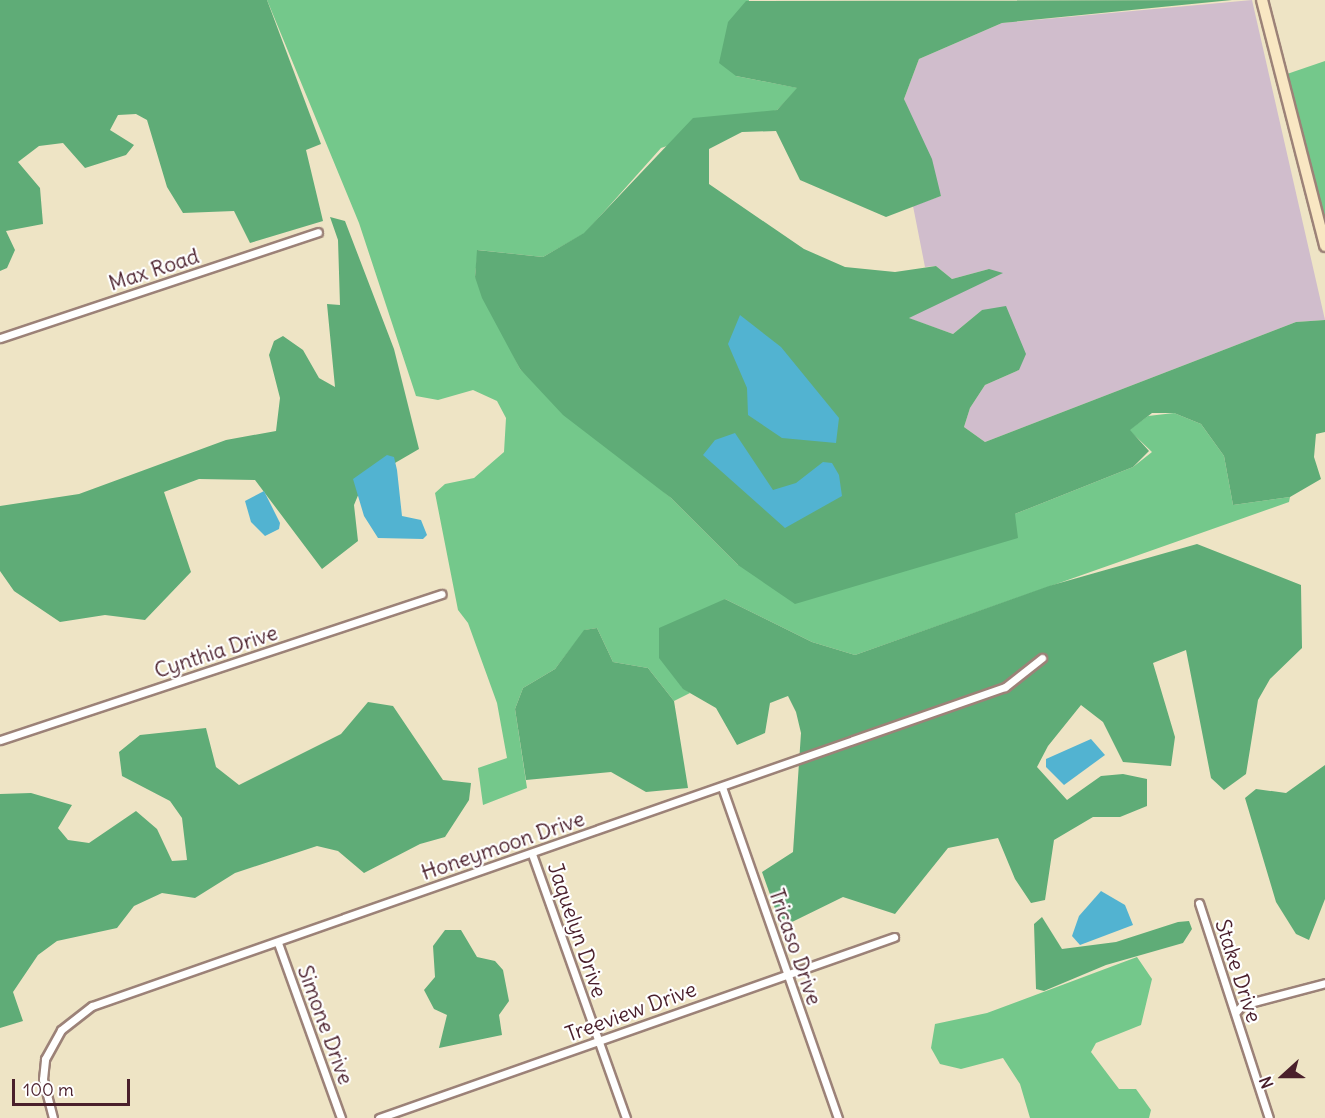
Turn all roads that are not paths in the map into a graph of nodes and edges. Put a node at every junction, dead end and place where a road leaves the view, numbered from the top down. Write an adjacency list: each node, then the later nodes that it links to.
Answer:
1 (1262, 0): 3 (main road)
2 (318, 232): 4 (street, Max Road)
3 (1325, 246)
4 (0, 338)
5 (442, 594): 7 (street, Cynthia Drive)
6 (1042, 658): 8 (street, Honeymoon Drive)
7 (0, 740)
8 (722, 787): 9 (street, Honeymoon Drive); 13 (street, Tricaso Drive)
9 (532, 854): 12 (street, Honeymoon Drive); 16 (street, Jaquelyn Drive)
10 (1199, 903): 15 (street, Stake Drive)
11 (894, 937): 13 (street, Treeview Drive)
12 (278, 943): 17 (street, Honeymoon Drive); 18 (street, Simone Drive)
13 (787, 975): 16 (street, Treeview Drive); 21 (street, Tricaso Drive)
14 (1325, 983): 15 (street)
15 (1236, 1012): 22 (street, Stake Drive)
16 (598, 1040): 19 (street, Treeview Drive); 20 (street, Jaquelyn Drive)
17 (53, 1118)
18 (341, 1118)
19 (379, 1118)
20 (626, 1118)
21 (838, 1118)
22 (1269, 1118)

